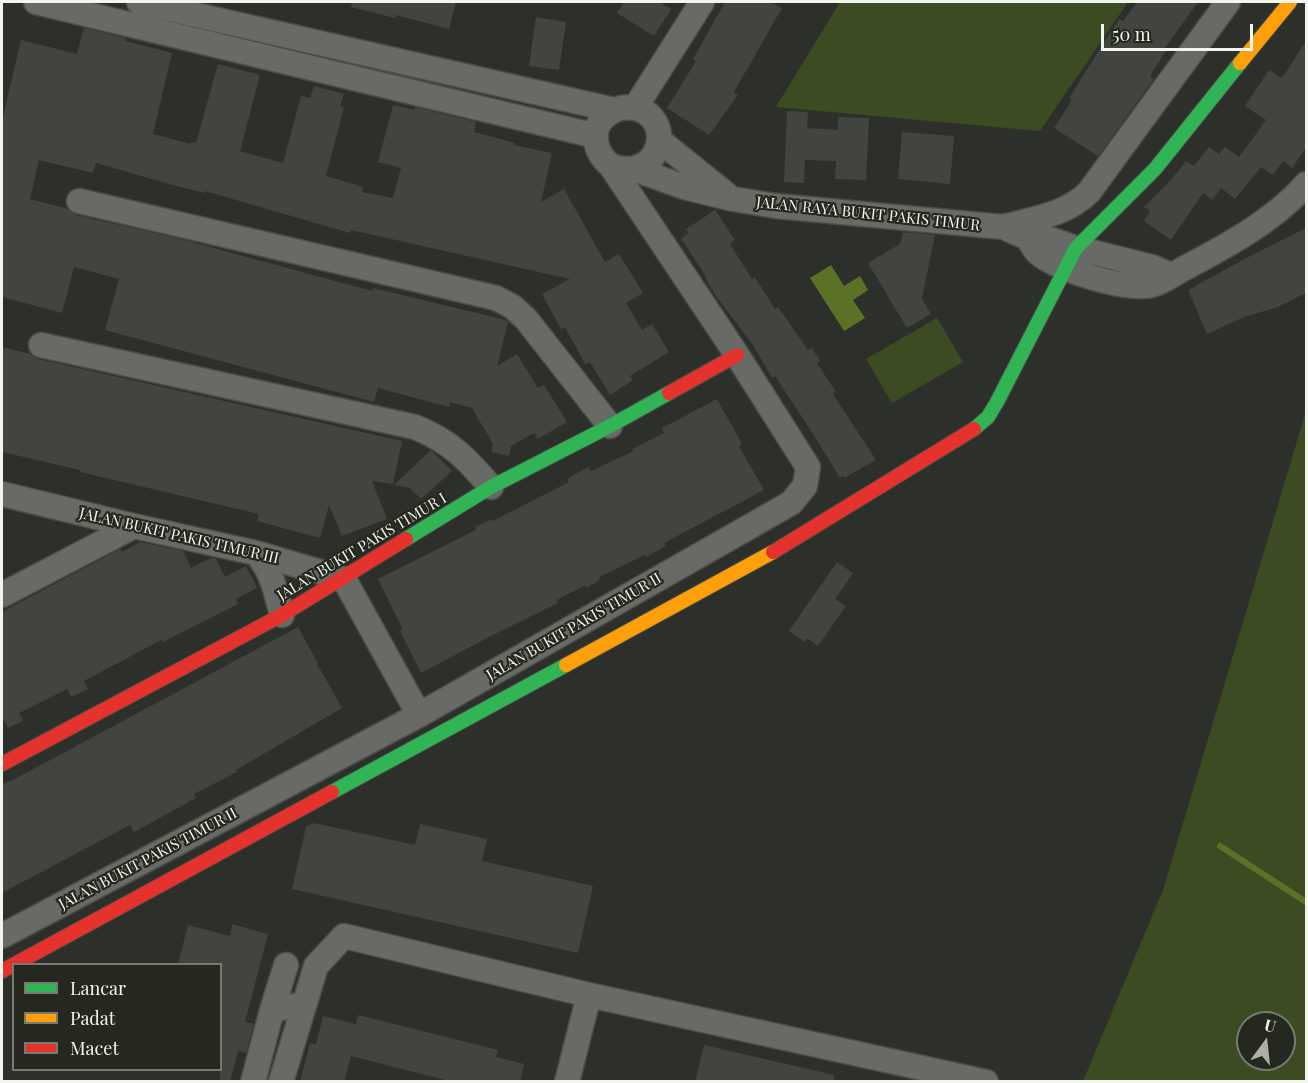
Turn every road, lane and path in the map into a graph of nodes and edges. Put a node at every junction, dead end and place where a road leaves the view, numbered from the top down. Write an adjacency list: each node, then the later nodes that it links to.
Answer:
1 (36, 2): 6 (street)
2 (139, 2): 7 (street)
3 (702, 2): 9 (street)
4 (1228, 2): 16 (street, JALAN RAYA BUKIT PAKIS TIMUR)
5 (1290, 2): 17 (street)
6 (107, 10): 8 (street)
7 (182, 12): 8 (street); 9 (street)
8 (177, 35): 10 (street)
9 (625, 109): 10 (street); 11 (street)
10 (596, 136): 12 (street)
11 (659, 140): 12 (street); 14 (street, JALAN RAYA BUKIT PAKIS TIMUR)
12 (622, 168): 14 (street, JALAN RAYA BUKIT PAKIS TIMUR); 19 (street, JALAN BUKIT PAKIS TIMUR II)
13 (1306, 186): 17 (street, JALAN RAYA BUKIT PAKIS TIMUR)
14 (733, 199): 16 (street, JALAN RAYA BUKIT PAKIS TIMUR)
15 (79, 201): 20 (street)
16 (1003, 227): 17 (street, JALAN RAYA BUKIT PAKIS TIMUR)
17 (1071, 258): 31 (street)
18 (41, 345): 21 (street)
19 (737, 355): 20 (street, JALAN BUKIT PAKIS TIMUR I); 28 (street, JALAN BUKIT PAKIS TIMUR II)
20 (610, 426): 21 (street, JALAN BUKIT PAKIS TIMUR I)
21 (491, 487): 25 (street, JALAN BUKIT PAKIS TIMUR I)
22 (2, 494): 23 (street, JALAN BUKIT PAKIS TIMUR III)
23 (134, 526): 24 (street, JALAN BUKIT PAKIS TIMUR III); 26 (street)
24 (256, 553): 25 (street, JALAN BUKIT PAKIS TIMUR III); 27 (street)
25 (344, 579): 27 (street, JALAN BUKIT PAKIS TIMUR I); 28 (street)
26 (2, 595)
27 (282, 615): 29 (street, JALAN BUKIT PAKIS TIMUR I)
28 (419, 715): 30 (street, JALAN BUKIT PAKIS TIMUR II)
29 (2, 764)
30 (2, 936)
31 (17, 963)
32 (286, 965): 35 (street)
33 (590, 995): 34 (street); 38 (street); 39 (street)
34 (304, 1004): 35 (street); 37 (street)
35 (272, 1010): 36 (street)
36 (253, 1082)
37 (281, 1082)
38 (567, 1082)
39 (986, 1082)

